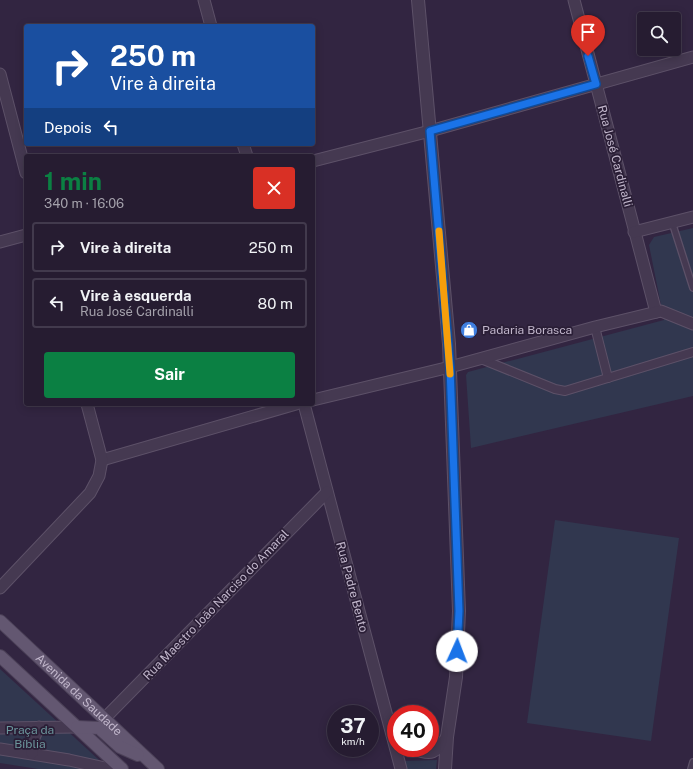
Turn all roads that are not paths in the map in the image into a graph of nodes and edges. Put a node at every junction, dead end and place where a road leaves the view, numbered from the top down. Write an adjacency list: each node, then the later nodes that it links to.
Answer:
1 (204, 0): 4 (street)
2 (418, 0): 8 (street)
3 (574, 0): 7 (street, Rua José Cardinalli)
4 (210, 24)
5 (693, 57): 7 (street)
6 (0, 74): 10 (street)
7 (596, 84): 8 (street); 13 (street, Rua José Cardinalli)
8 (430, 131): 9 (street); 22 (street)
9 (315, 160)
10 (24, 165)
11 (693, 217): 12 (street)
12 (672, 222): 13 (street); 16 (lane)
13 (634, 232): 17 (street, Rua José Cardinalli)
14 (24, 236): 15 (street)
15 (0, 242)
16 (693, 288)
17 (656, 312): 18 (street); 19 (street)
18 (693, 324)
19 (595, 327): 21 (street); 23 (street)
20 (693, 352): 23 (street)
21 (481, 359): 22 (street); 23 (street)
22 (450, 367): 24 (street); 38 (street)
23 (608, 378)
24 (315, 400)
25 (88, 406): 28 (street)
26 (289, 406): 28 (street)
27 (305, 406): 29 (street, Rua Padre Bento)
28 (102, 460): 30 (street)
29 (327, 492): 33 (street, Rua Padre Bento); 34 (street, Rua Maestro João Narciso do Amaral)
30 (0, 588)
31 (0, 621): 34 (main road, Avenida da Saudade)
32 (0, 656): 35 (main road, Avenida da Saudade)
33 (387, 710)
34 (104, 719): 43 (main road, Avenida da Saudade)
35 (77, 727): 37 (street); 43 (main road); 46 (main road, Avenida da Saudade)
36 (0, 728): 37 (street)
37 (39, 728): 41 (street)
38 (447, 737): 39 (street); 49 (street)
39 (439, 746)
40 (0, 749): 41 (street)
41 (32, 753): 45 (street)
42 (399, 757): 48 (street, Rua Padre Bento)
43 (148, 760): 47 (main road, Avenida da Saudade)
44 (693, 762): 50 (lane)
45 (110, 769)
46 (122, 769)
47 (158, 769)
48 (401, 769)
49 (445, 769)
50 (692, 769)

